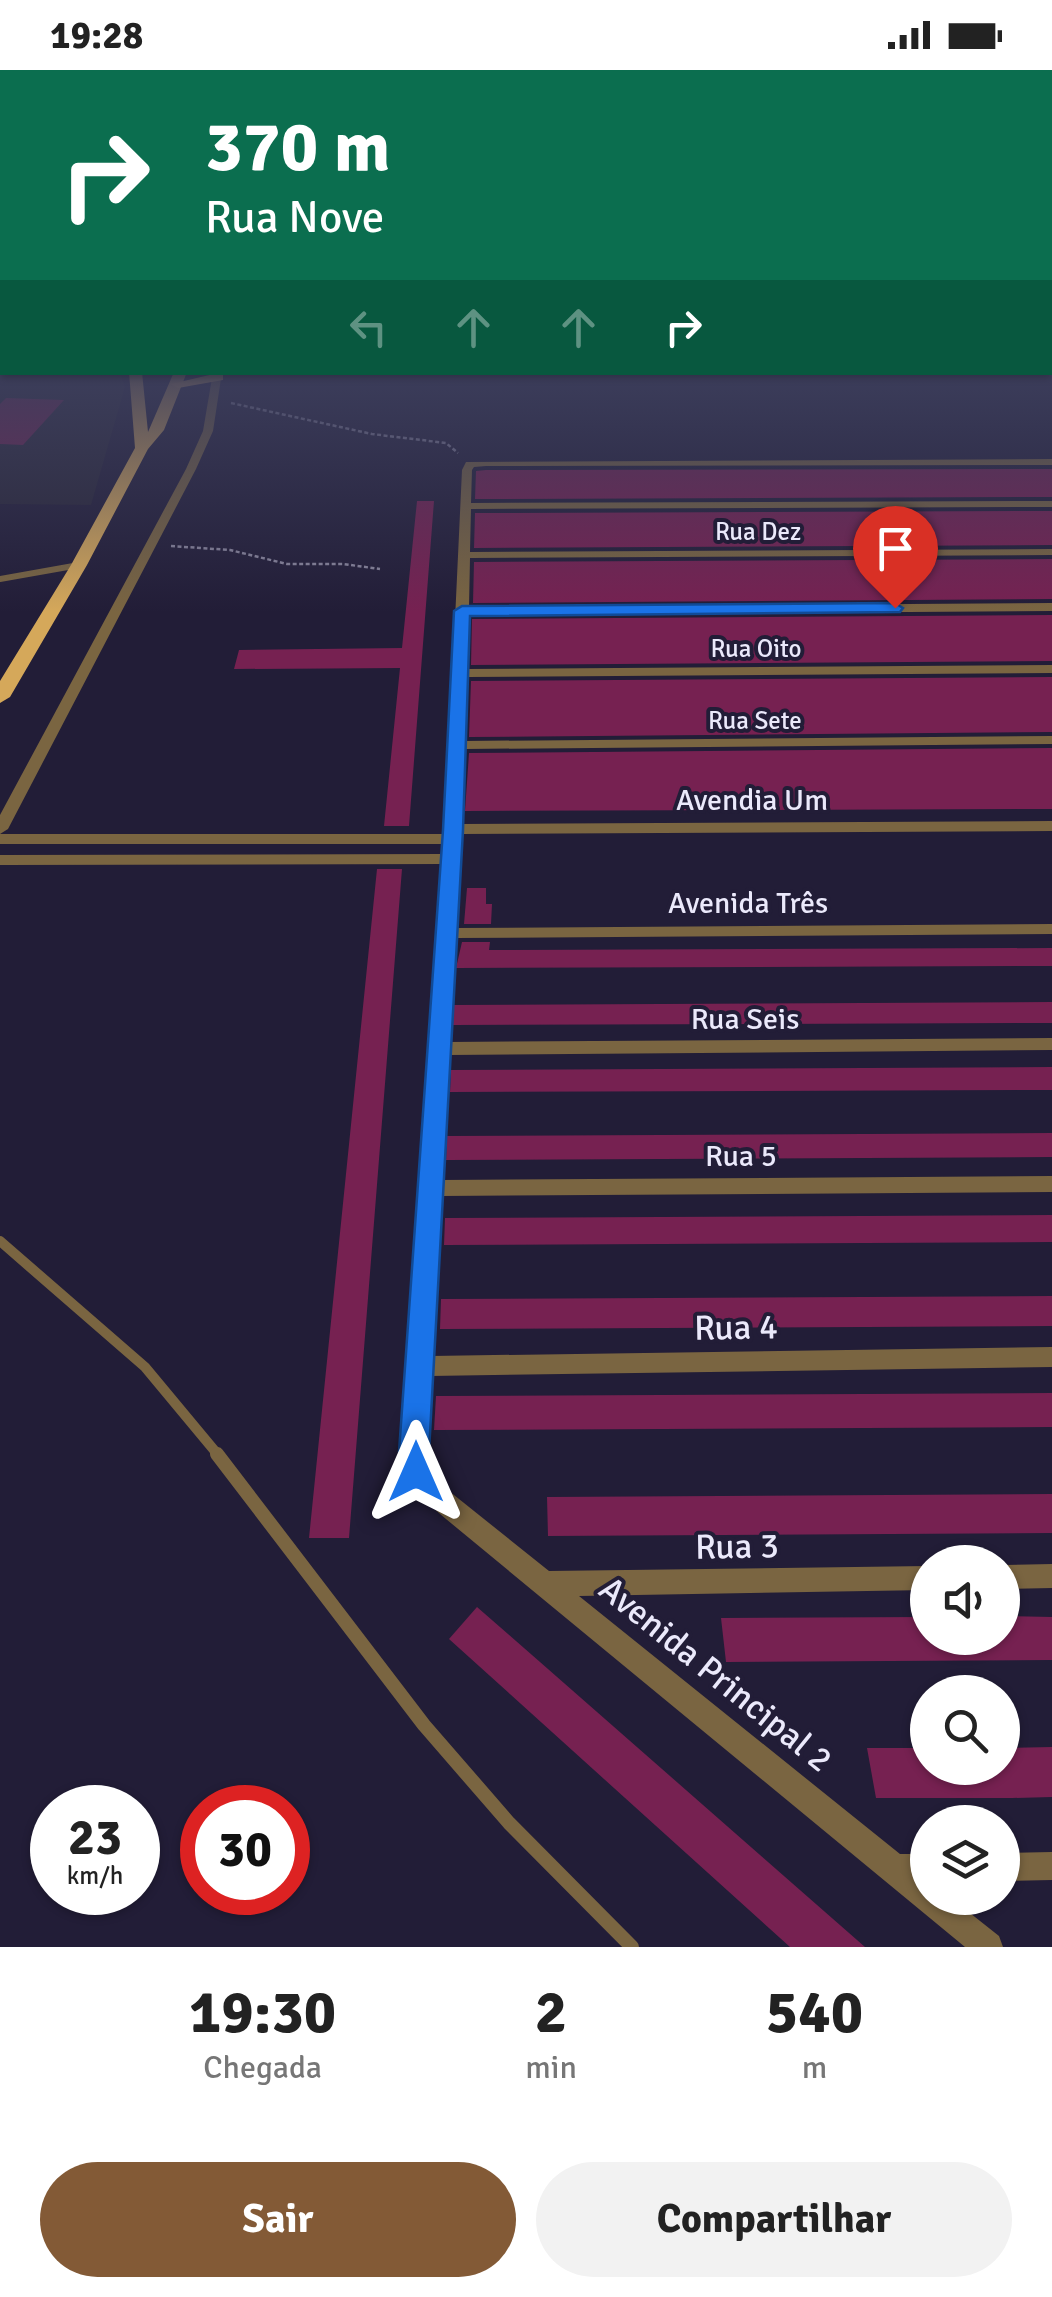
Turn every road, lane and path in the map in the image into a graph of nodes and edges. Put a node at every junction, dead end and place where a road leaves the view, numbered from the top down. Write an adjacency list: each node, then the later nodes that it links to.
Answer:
1 (141, 438): 5 (main road)
2 (151, 438): 5 (main road)
3 (203, 438): 10 (street)
4 (405, 438): 7 (path)
5 (142, 448): 13 (main road)
6 (1052, 462): 7 (street)
7 (468, 467): 9 (street, Avenida Principal 2)
8 (1052, 504): 9 (street)
9 (466, 506): 12 (street, Avenida Principal 2)
10 (151, 544): 14 (path); 24 (street)
11 (1052, 552): 12 (street, Rua Dez)
12 (464, 555): 17 (street, Avenida Principal 2)
13 (79, 565): 15 (lane); 20 (main road)
14 (380, 569)
15 (0, 579)
16 (1052, 607): 17 (street)
17 (462, 611): 19 (street, Avenida Principal 2)
18 (1052, 669): 19 (street, Rua Oito)
19 (460, 673): 22 (street, Avenida Principal 2)
20 (0, 697)
21 (1052, 740): 22 (street, Rua Sete)
22 (458, 745): 25 (street, Avenida Principal 2)
23 (1052, 826): 25 (street, Avendia Um)
24 (0, 830)
25 (453, 834): 26 (street, Avendia Um); 27 (street, Avenida Principal 2)
26 (0, 839)
27 (451, 859): 28 (street); 30 (street, Avenida Principal 2)
28 (0, 860)
29 (1052, 928): 30 (street, Avenida Três)
30 (445, 933): 32 (street, Avenida Principal 2)
31 (1052, 1044): 32 (street, Rua Seis)
32 (438, 1049): 34 (street, Avenida Principal 2)
33 (1052, 1184): 34 (street, Rua 5)
34 (431, 1188): 37 (street, Avenida Principal 2)
35 (0, 1242): 48 (lane)
36 (1052, 1358): 37 (street, Rua 4)
37 (420, 1366): 41 (street, Avenida Principal 2)
38 (1052, 1576): 39 (street)
39 (1020, 1577)
40 (910, 1578): 41 (street, Rua 3)
41 (546, 1584): 44 (street, Avenida Principal 2)
42 (1052, 1866): 43 (street)
43 (1020, 1867)
44 (895, 1869): 45 (street); 46 (street, Avenida Principal 2)
45 (910, 1869)
46 (910, 1882)
47 (950, 1915): 49 (street, Avenida Principal 2)
48 (632, 1947)
49 (988, 1947)

